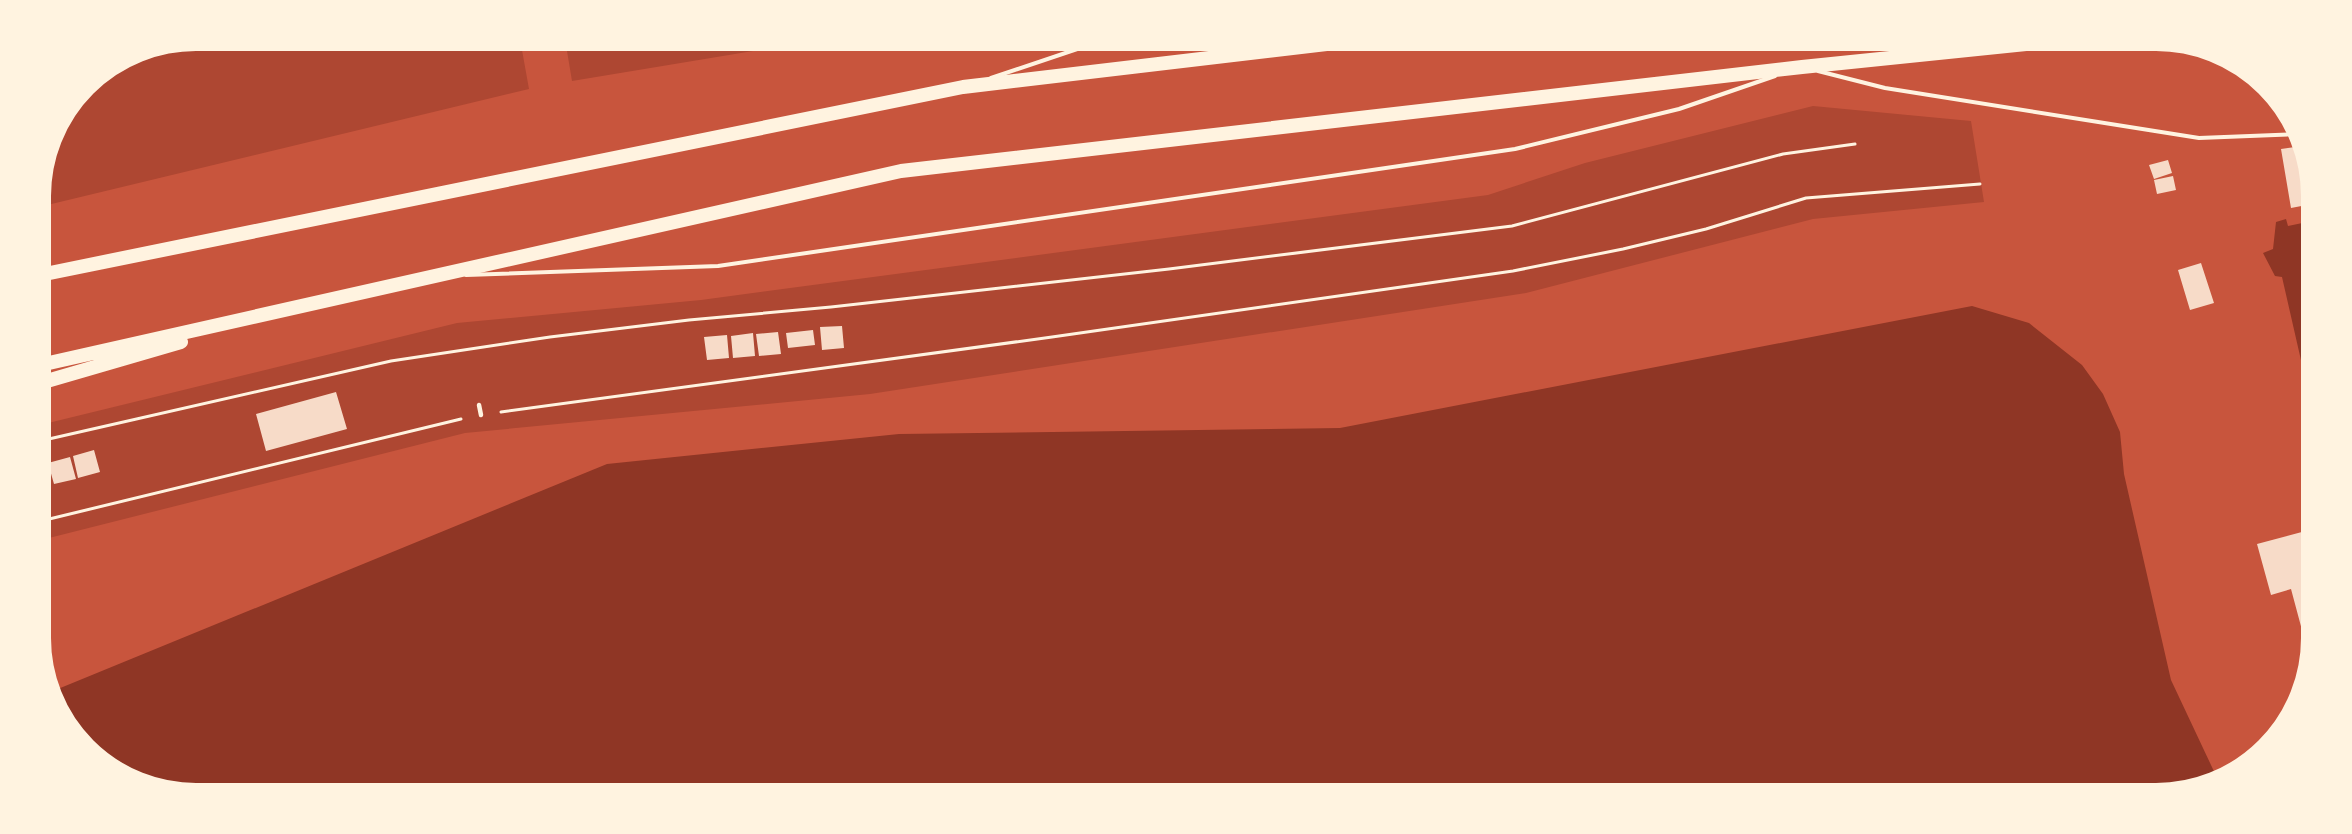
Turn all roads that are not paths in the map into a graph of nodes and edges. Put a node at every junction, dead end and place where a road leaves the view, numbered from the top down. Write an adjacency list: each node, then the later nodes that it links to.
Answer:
1 (1080, 48): 5 (lane)
2 (1293, 48): 5 (highway)
3 (1987, 48): 4 (highway)
4 (1802, 67): 6 (lane); 8 (highway); 8 (lane)
5 (963, 87): 7 (highway)
6 (2291, 134)
7 (48, 273)
8 (434, 276): 9 (highway)
9 (323, 301): 10 (highway); 11 (highway)
10 (48, 363)
11 (48, 380)
12 (479, 405): 13 (street)
13 (482, 415)

